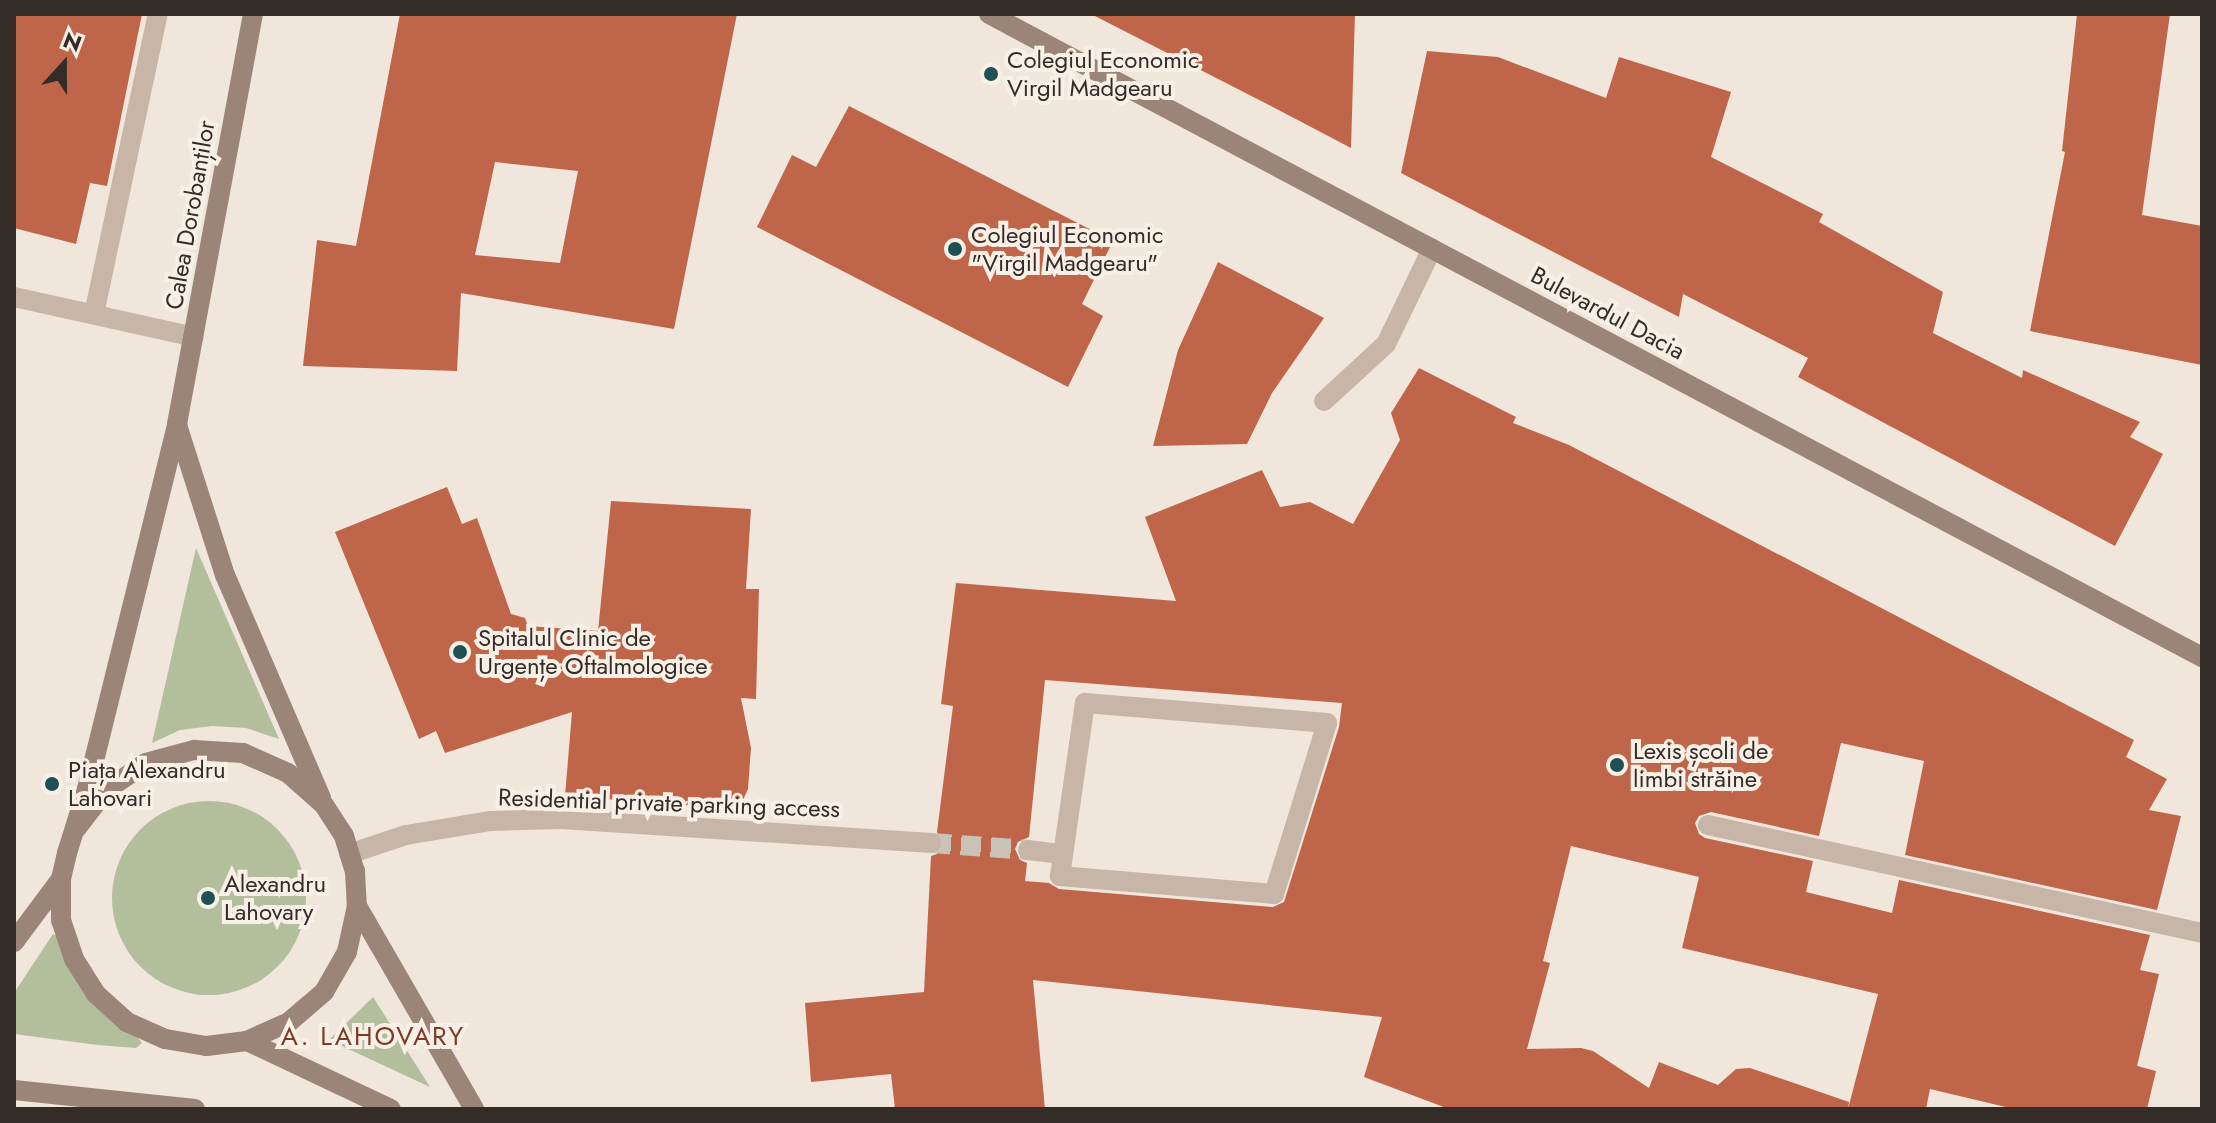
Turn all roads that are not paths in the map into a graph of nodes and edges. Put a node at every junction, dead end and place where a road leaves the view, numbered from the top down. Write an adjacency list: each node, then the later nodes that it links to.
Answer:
1 (158, 14): 6 (street)
2 (253, 14): 7 (street, Calea Dorobanților)
3 (989, 14): 4 (street, Bulevardul Dacia)
4 (1432, 249): 8 (street); 10 (street, Bulevardul Dacia)
5 (14, 297): 6 (street)
6 (94, 314): 7 (street)
7 (194, 337): 9 (street, Calea Dorobanților)
8 (1324, 401)
9 (177, 424): 11 (street); 13 (street)
10 (2202, 657)
11 (324, 805): 13 (street); 16 (street)
12 (1708, 825): 20 (street)
13 (76, 829): 18 (street)
14 (931, 843): 16 (street, Residential private parking access)
15 (1028, 850): 17 (street)
16 (349, 854): 19 (street)
17 (1062, 854): 17 (street)
18 (61, 879): 21 (street); 22 (street)
19 (357, 906): 22 (street); 26 (street)
20 (2202, 933)
21 (14, 942)
22 (247, 1041): 25 (street)
23 (14, 1090): 24 (street)
24 (195, 1109)
25 (391, 1109)
26 (474, 1109)

